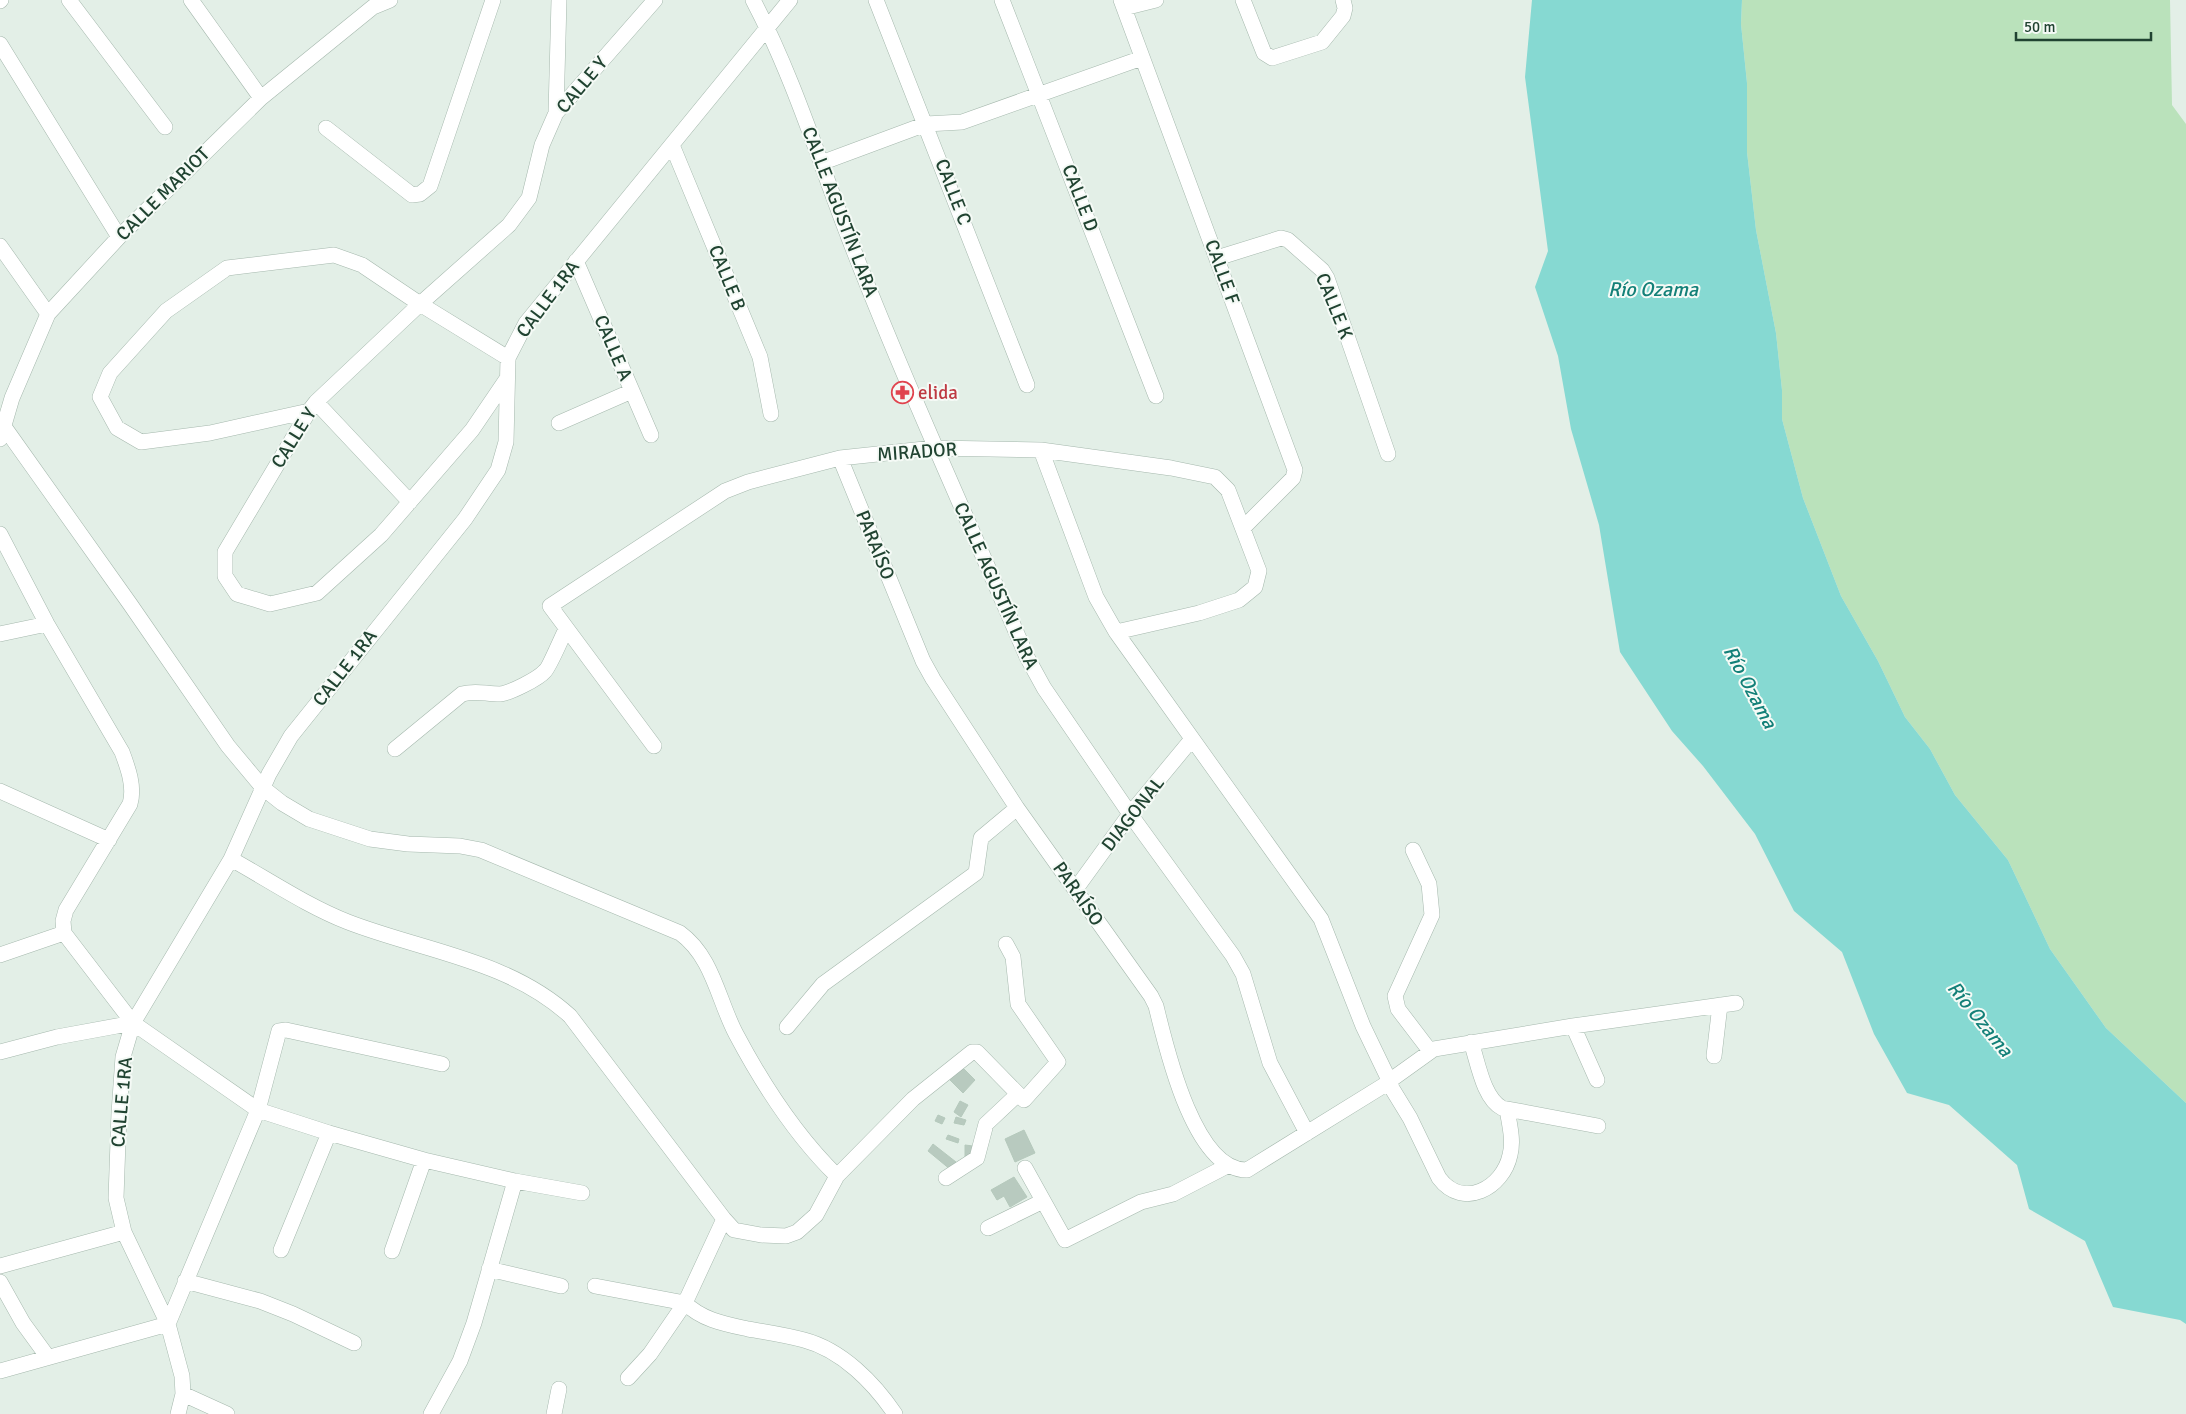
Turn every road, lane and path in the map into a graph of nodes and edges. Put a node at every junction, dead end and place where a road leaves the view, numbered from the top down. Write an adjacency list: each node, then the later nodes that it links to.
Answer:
1 (69, 0): 22 (street)
2 (191, 0): 19 (street)
3 (390, 0): 19 (street, CALLE MARIOT)
4 (493, 0): 23 (street)
5 (560, 0): 20 (street)
6 (655, 0): 20 (street, CALLE Y)
7 (754, 0): 15 (street, CALLE AGUSTÍN LARA)
8 (790, 0): 15 (street, CALLE 1RA)
9 (876, 0): 21 (street, CALLE C)
10 (1002, 0): 18 (street, CALLE D)
11 (1156, 0): 14 (street)
12 (1243, 0): 13 (street)
13 (1342, 0)
14 (1122, 4): 17 (street, CALLE F)
15 (767, 30): 24 (street, CALLE 1RA); 25 (street, CALLE AGUSTÍN LARA)
16 (0, 44): 26 (street)
17 (1142, 58): 18 (street); 28 (street, CALLE F)
18 (1040, 93): 21 (street); 36 (street, CALLE D)
19 (261, 98): 26 (street, CALLE MARIOT)
20 (556, 113): 30 (street, CALLE Y)
21 (926, 124): 25 (street); 34 (street, CALLE C)
22 (165, 127)
23 (326, 128)
24 (672, 145): 29 (street, CALLE 1RA); 38 (street, CALLE B)
25 (821, 163): 42 (street, CALLE AGUSTÍN LARA)
26 (119, 237): 31 (street, CALLE MARIOT)
27 (0, 246): 31 (street)
28 (1216, 258): 44 (street, CALLE K); 47 (street, CALLE F)
29 (576, 261): 32 (street, CALLE 1RA); 35 (street, CALLE A)
30 (420, 304): 32 (street); 37 (street, CALLE Y); 37 (street)
31 (48, 314): 40 (street, CALLE MARIOT)
32 (508, 358): 33 (street, CALLE 1RA)
33 (506, 380): 46 (street, CALLE Y); 56 (street, CALLE 1RA)
34 (1027, 386)
35 (632, 391): 39 (street); 41 (street, CALLE A)
36 (1156, 396)
37 (312, 406): 46 (street); 46 (street, CALLE Y)
38 (771, 414)
39 (559, 424)
40 (2, 428): 56 (street)
41 (650, 435)
42 (934, 448): 43 (street, MIRADOR); 45 (street, MIRADOR); 59 (street, CALLE AGUSTÍN LARA)
43 (1041, 450): 47 (street, MIRADOR); 51 (street)
44 (1388, 454)
45 (840, 458): 50 (street, MIRADOR); 58 (street, PARAÍSO)
46 (410, 502)
47 (1242, 528): 51 (street, MIRADOR)
48 (0, 534): 49 (street)
49 (47, 624): 52 (street); 60 (street)
50 (566, 629): 54 (street); 55 (street)
51 (1116, 632): 53 (street)
52 (0, 634)
53 (1192, 739): 59 (street, DIAGONAL); 78 (street)
54 (654, 746)
55 (395, 749)
56 (263, 788): 62 (street, CALLE 1RA); 88 (street)
57 (0, 791): 60 (street)
58 (1017, 808): 63 (street, PARAÍSO); 71 (street)
59 (1130, 814): 63 (street, DIAGONAL); 83 (street, CALLE AGUSTÍN LARA)
60 (109, 840): 64 (street)
61 (1413, 850): 73 (street)
62 (231, 859): 69 (street, CALLE 1RA); 93 (street)
63 (1075, 890): 86 (street, PARAÍSO)
64 (64, 933): 66 (street); 69 (street)
65 (1006, 944): 79 (street)
66 (0, 955)
67 (1736, 1004): 68 (street)
68 (1720, 1005): 70 (street); 75 (street)
69 (134, 1023): 74 (street); 81 (street); 95 (street, CALLE 1RA)
70 (1573, 1026): 72 (street); 77 (street)
71 (787, 1027)
72 (1471, 1042): 73 (street); 80 (street)
73 (1430, 1051): 78 (street)
74 (0, 1052)
75 (1714, 1056)
76 (442, 1064): 81 (street)
77 (1597, 1080)
78 (1387, 1083): 80 (street); 83 (street)
79 (1018, 1094): 88 (street); 89 (street)
80 (1507, 1109): 82 (street)
81 (258, 1110): 84 (street); 100 (street)
82 (1598, 1126)
83 (1308, 1132): 86 (street)
84 (329, 1133): 85 (street); 96 (street)
85 (424, 1160): 90 (street); 97 (street)
86 (1227, 1166): 92 (street)
87 (1025, 1168): 92 (street)
88 (837, 1176): 93 (street)
89 (946, 1178)
90 (515, 1181): 91 (street); 99 (street)
91 (582, 1193)
92 (1043, 1201): 94 (street)
93 (724, 1219): 104 (street)
94 (988, 1228)
95 (124, 1232): 98 (street); 105 (street, CALLE 1RA)
96 (281, 1250)
97 (392, 1251)
98 (0, 1266)
99 (489, 1269): 102 (street); 114 (street)
100 (185, 1281): 105 (street); 106 (street)
101 (0, 1282): 107 (street)
102 (561, 1286)
103 (595, 1286): 104 (street)
104 (685, 1303): 109 (street); 116 (street)
105 (168, 1324): 107 (street); 111 (street, CALLE 1RA)
106 (354, 1343)
107 (46, 1356): 108 (street)
108 (0, 1370)
109 (628, 1378)
110 (559, 1389): 115 (street)
111 (183, 1394): 112 (street, CALLE 1RA); 113 (street)
112 (178, 1414)
113 (227, 1414)
114 (431, 1414)
115 (554, 1414)
116 (895, 1414)

